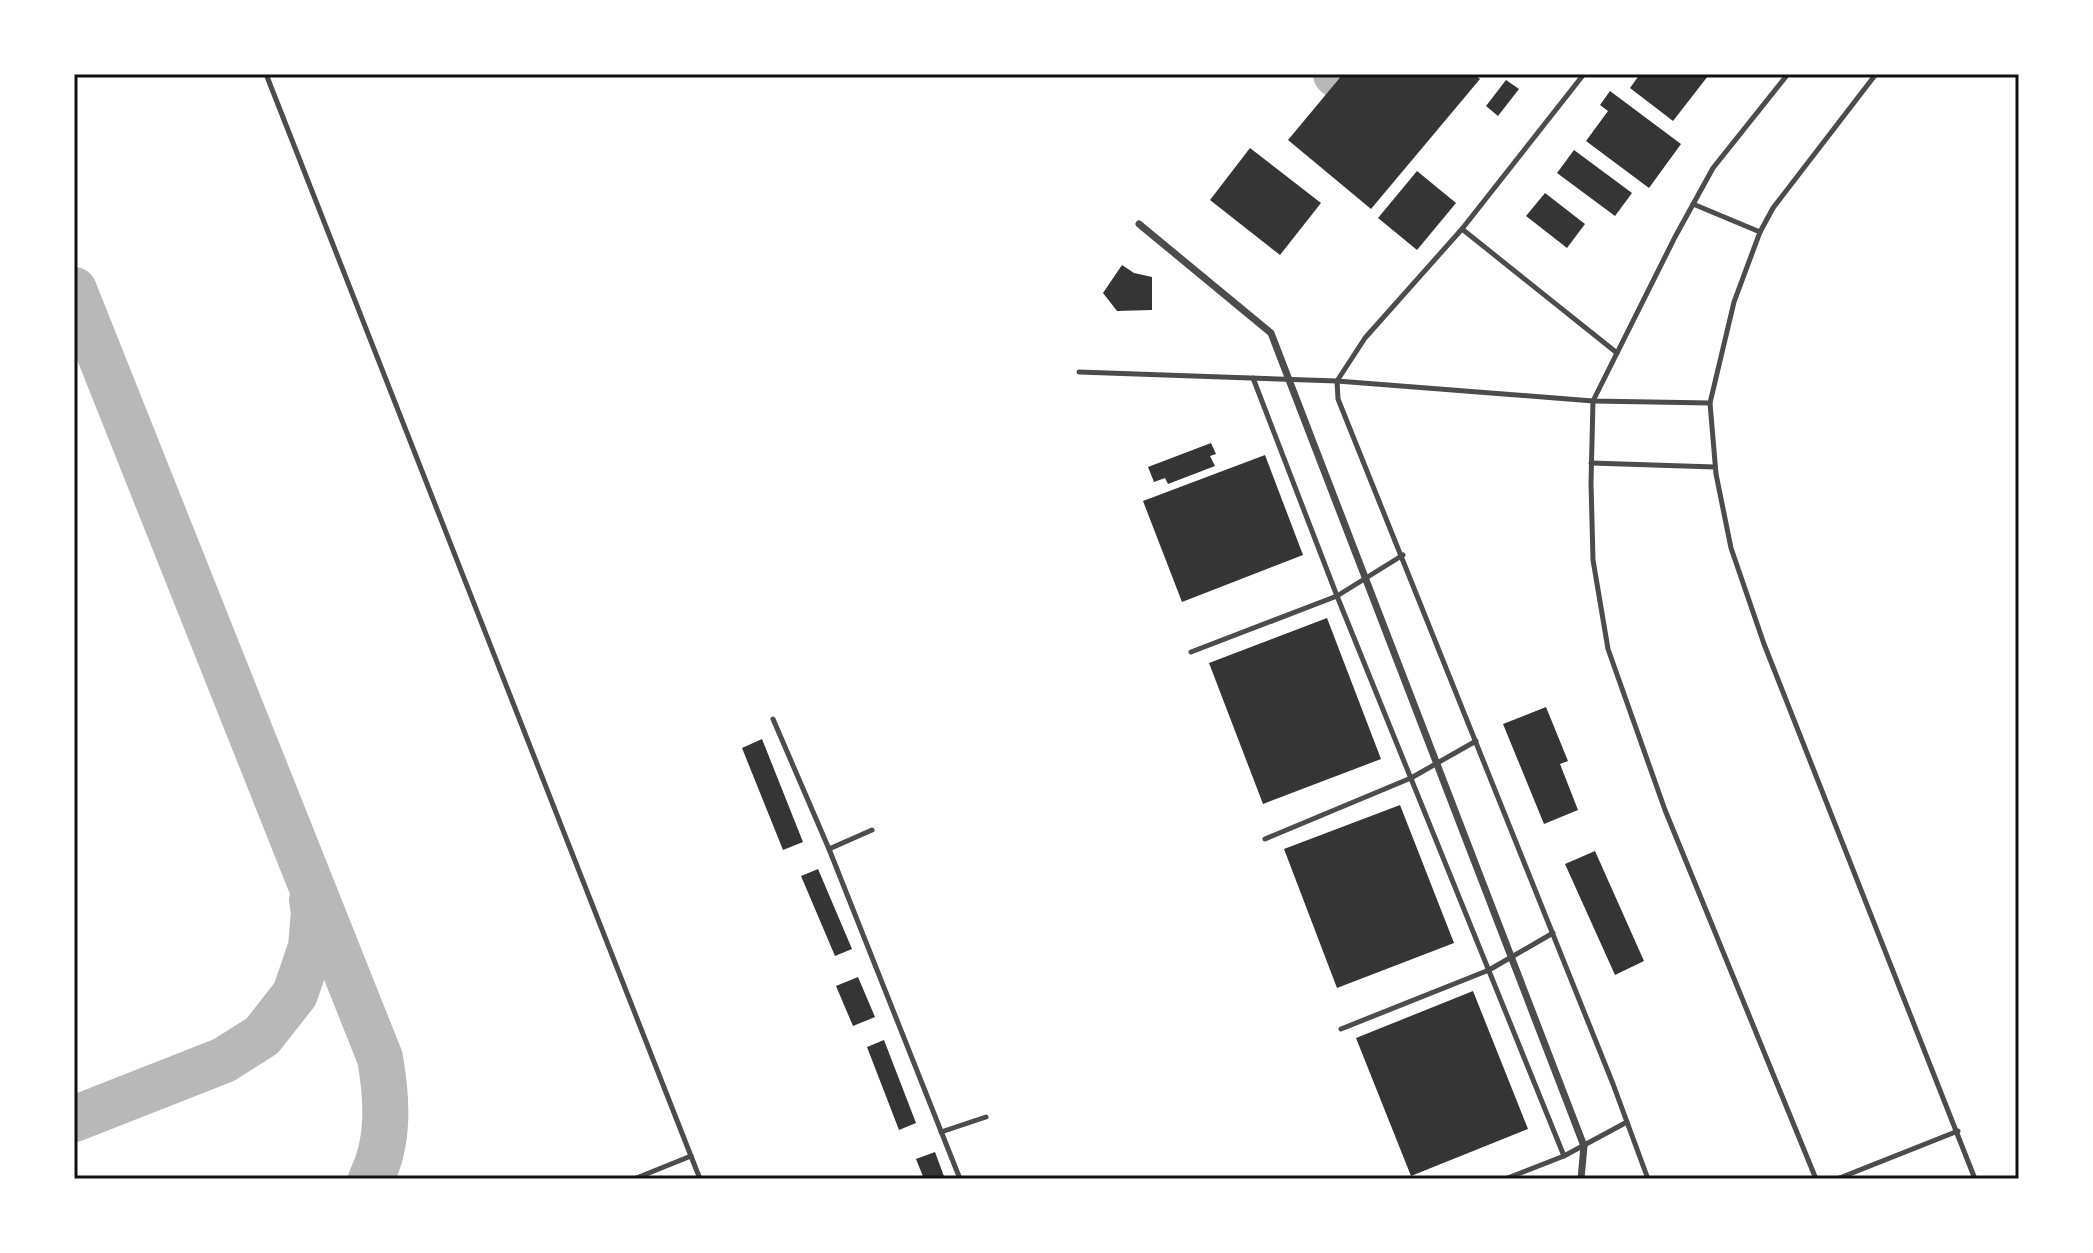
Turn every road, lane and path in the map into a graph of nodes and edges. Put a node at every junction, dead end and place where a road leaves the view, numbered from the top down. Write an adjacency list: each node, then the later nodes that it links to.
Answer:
1 (266, 74): 38 (lane)
2 (1584, 74): 7 (lane)
3 (1788, 74): 5 (lane)
4 (1876, 74): 8 (lane)
5 (1693, 204): 8 (lane); 9 (lane)
6 (1139, 224): 12 (street)
7 (1462, 229): 9 (lane); 13 (lane)
8 (1760, 232): 15 (lane)
9 (1617, 353): 14 (lane)
10 (1079, 372): 11 (lane)
11 (1253, 378): 12 (lane); 20 (lane)
12 (1289, 379): 13 (lane); 19 (street)
13 (1337, 381): 14 (lane); 18 (lane)
14 (1593, 401): 15 (lane); 16 (lane)
15 (1710, 403): 17 (lane)
16 (1591, 463): 17 (lane); 46 (lane)
17 (1715, 467): 35 (lane)
18 (1403, 555): 19 (lane); 23 (lane)
19 (1365, 578): 20 (lane); 24 (street)
20 (1337, 596): 21 (lane); 25 (lane)
21 (1191, 652)
22 (773, 719): 28 (lane)
23 (1476, 741): 24 (lane); 29 (lane)
24 (1437, 763): 25 (lane); 30 (street)
25 (1411, 778): 27 (lane); 31 (lane)
26 (872, 830): 28 (lane)
27 (1265, 839)
28 (829, 849): 36 (lane)
29 (1553, 933): 30 (lane); 34 (lane)
30 (1511, 957): 31 (lane); 37 (street)
31 (1489, 970): 32 (lane); 39 (lane)
32 (1341, 1029)
33 (986, 1117): 36 (lane)
34 (1627, 1122): 37 (lane); 45 (lane)
35 (1958, 1131): 47 (lane); 48 (lane)
36 (941, 1132): 42 (lane)
37 (1584, 1146): 39 (lane); 44 (street)
38 (691, 1156): 40 (lane); 41 (lane)
39 (1564, 1156): 43 (lane)
40 (634, 1179)
41 (700, 1179)
42 (960, 1179)
43 (1505, 1179)
44 (1581, 1179)
45 (1648, 1179)
46 (1816, 1179)
47 (1837, 1179)
48 (1975, 1179)

